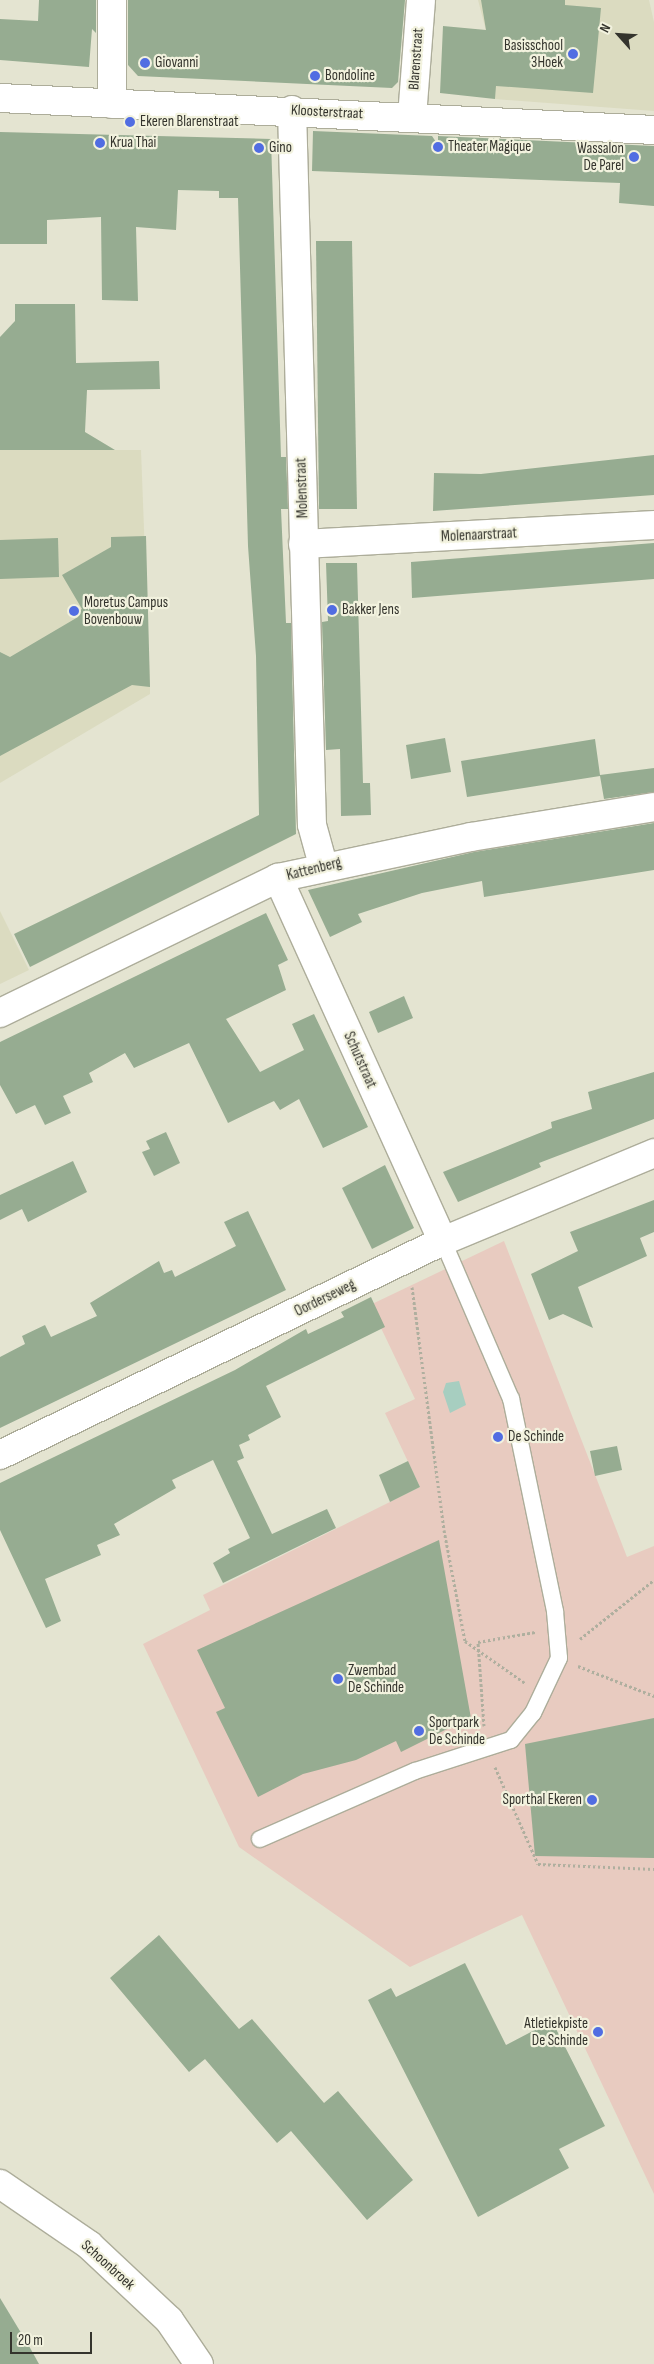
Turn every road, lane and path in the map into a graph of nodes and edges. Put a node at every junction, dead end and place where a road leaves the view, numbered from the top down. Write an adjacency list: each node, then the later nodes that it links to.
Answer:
1 (112, 0): 4 (street)
2 (421, 0): 6 (street, Blarenstraat)
3 (0, 98): 4 (street, Kloosterstraat)
4 (112, 104): 5 (street, Kloosterstraat)
5 (292, 110): 6 (street, Kloosterstraat); 9 (street, Molenstraat)
6 (412, 117): 7 (street, Kloosterstraat)
7 (654, 130)
8 (654, 525): 9 (street, Molenaarstraat)
9 (303, 544): 11 (street, Molenstraat)
10 (654, 807): 11 (street, Kattenberg)
11 (323, 865): 12 (street, Kattenberg)
12 (278, 878): 13 (street, Kattenberg); 15 (street, Schutstraat)
13 (0, 1013)
14 (654, 1153): 15 (street, Oorderseweg)
15 (442, 1241): 16 (street, Oorderseweg); 19 (lane)
16 (408, 1258): 17 (street, Oorderseweg); 20 (path)
17 (0, 1455)
18 (654, 1580): 21 (path)
19 (556, 1628): 20 (path); 21 (lane)
20 (478, 1650): 22 (path); 24 (path)
21 (559, 1658): 22 (lane); 23 (path)
22 (542, 1694): 24 (lane)
23 (654, 1696)
24 (486, 1747): 25 (lane); 26 (path)
25 (260, 1839)
26 (654, 1869)
27 (0, 2184): 28 (street, Schoonbroek)
28 (199, 2364)

